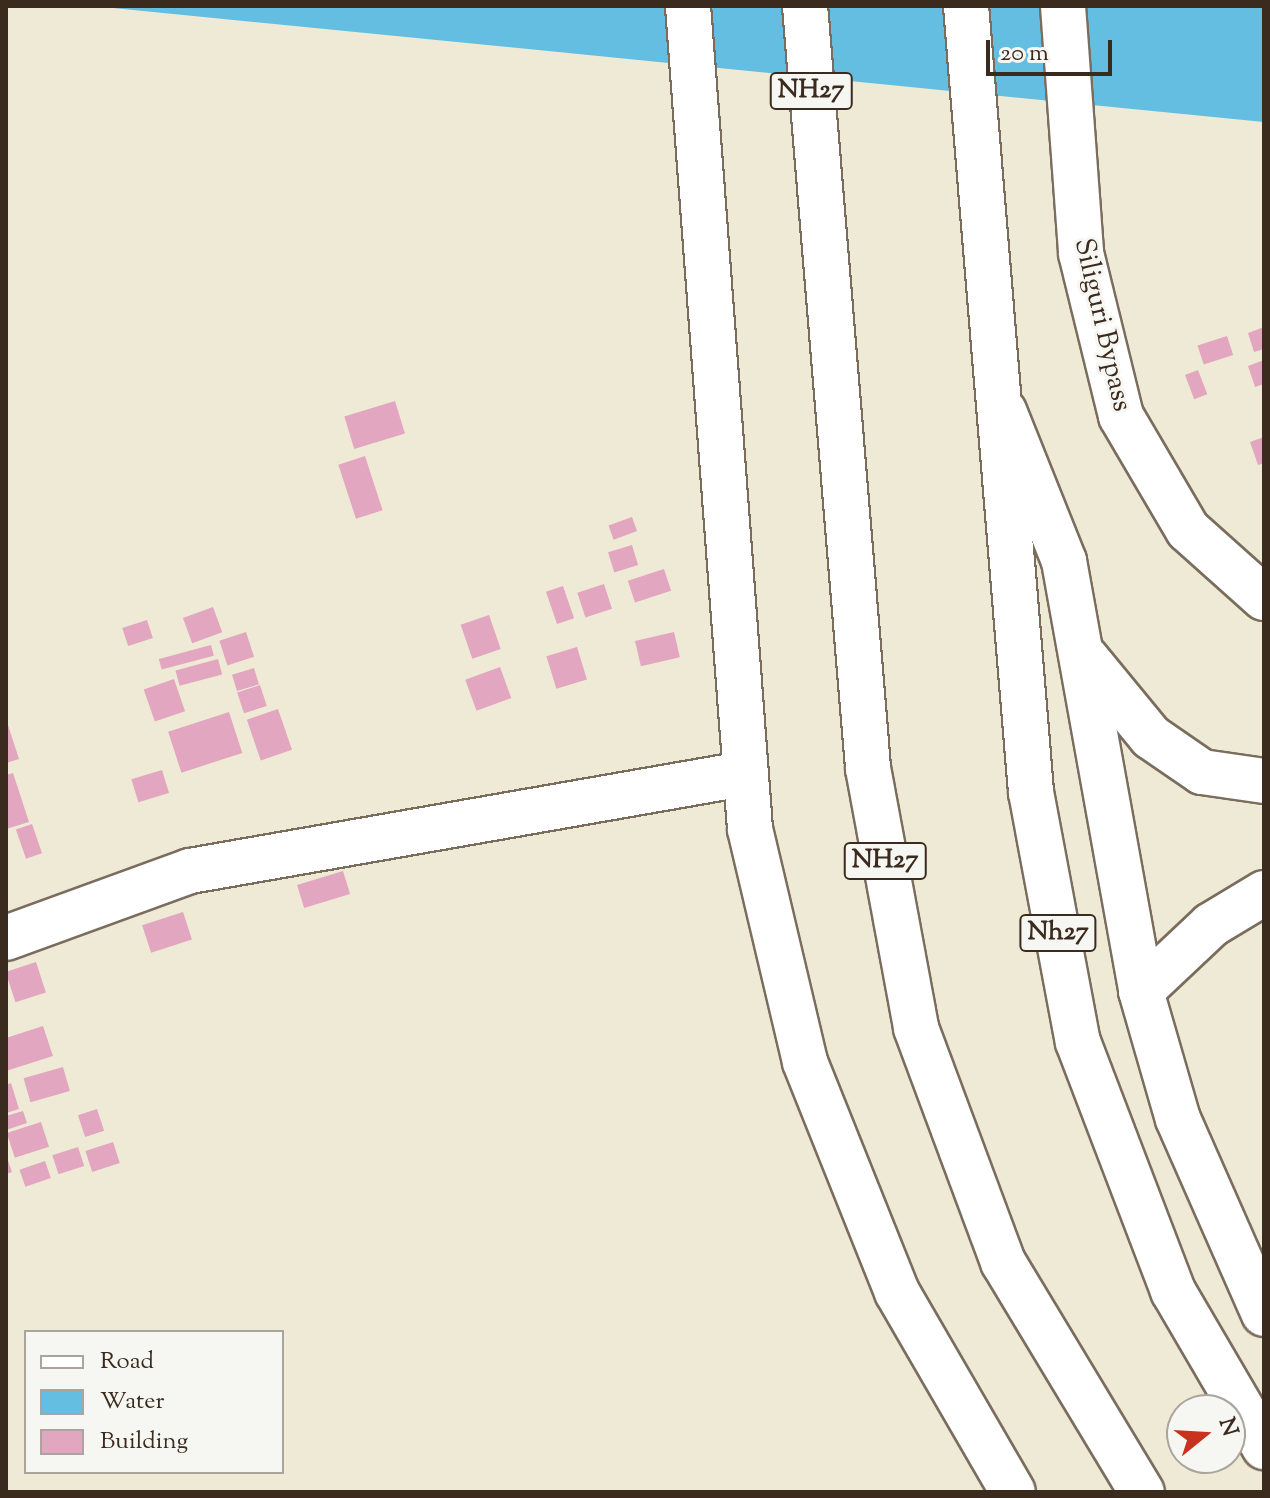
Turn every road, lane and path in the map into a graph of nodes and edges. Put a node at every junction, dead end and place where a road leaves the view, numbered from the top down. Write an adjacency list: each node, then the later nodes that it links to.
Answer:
1 (688, 6): 8 (main road)
2 (805, 6): 16 (main road, NH27)
3 (966, 6): 5 (main road)
4 (1063, 6): 6 (main road, Siliguri Bypass)
5 (991, 380): 7 (main road); 14 (main road, Nh27)
6 (1264, 598)
7 (1086, 658): 9 (main road); 12 (main road)
8 (743, 774): 11 (main road); 15 (main road)
9 (1264, 781)
10 (1264, 893): 12 (main road)
11 (6, 938)
12 (1141, 991): 13 (main road)
13 (1264, 1314)
14 (1264, 1447)
15 (1013, 1492)
16 (1142, 1492)

